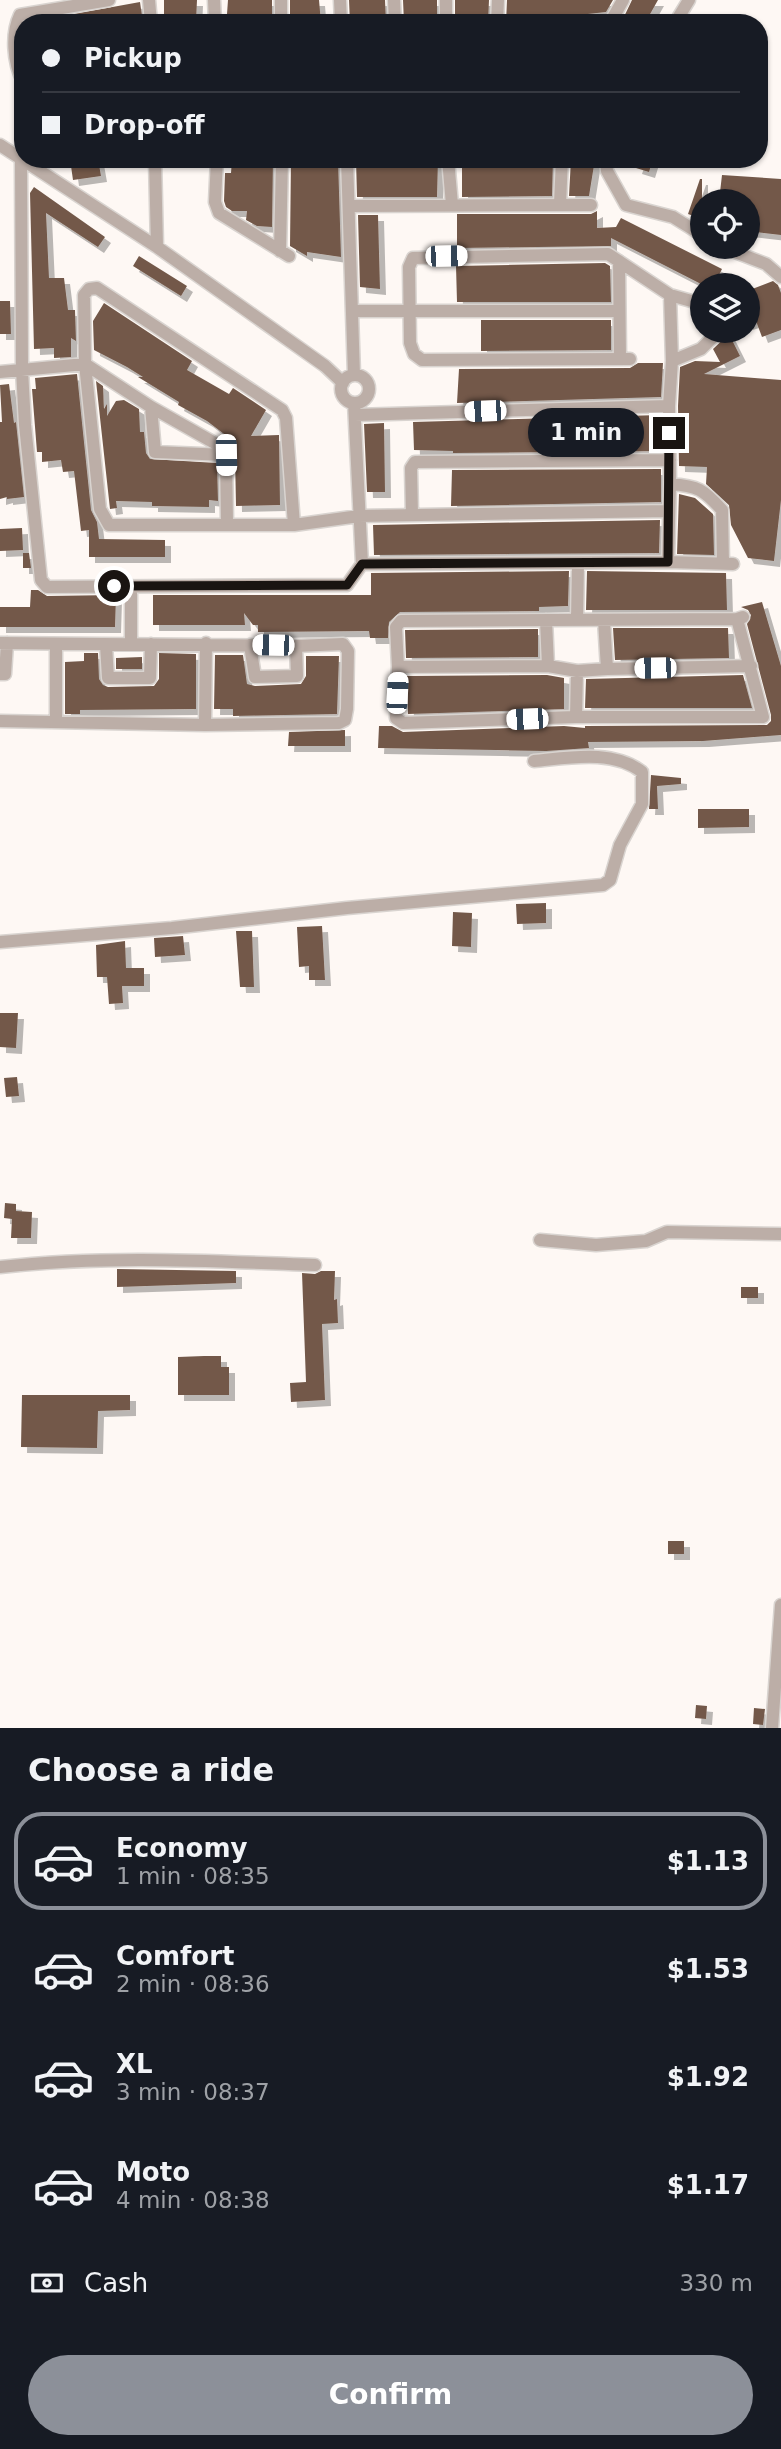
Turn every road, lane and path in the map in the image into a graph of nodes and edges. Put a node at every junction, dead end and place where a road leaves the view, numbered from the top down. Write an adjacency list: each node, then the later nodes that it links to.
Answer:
1 (109, 0): 2 (street)
2 (26, 14)
3 (22, 168): 29 (street)
4 (36, 168): 17 (street)
5 (156, 168): 17 (street)
6 (217, 168): 7 (street)
7 (282, 168)
8 (347, 168): 15 (street)
9 (450, 168): 13 (street)
10 (562, 168): 12 (street)
11 (607, 168): 16 (street)
12 (560, 204): 13 (street); 14 (street)
13 (452, 205): 15 (street)
14 (591, 205)
15 (349, 206): 23 (street)
16 (690, 228)
17 (157, 247): 31 (street)
18 (753, 259): 20 (street)
19 (619, 261): 21 (street); 24 (street); 25 (street)
20 (781, 276)
21 (670, 295): 22 (street); 27 (street)
22 (690, 301)
23 (353, 311): 25 (street); 31 (street)
24 (618, 311): 25 (street); 25 (street)
25 (410, 312)
26 (707, 343): 27 (street)
27 (672, 361): 32 (street)
28 (85, 364): 29 (street); 33 (street); 41 (street); 42 (street)
29 (22, 370): 30 (street); 46 (street)
30 (0, 372)
31 (349, 379): 34 (street); 34 (street)
32 (668, 406): 34 (street); 36 (street)
33 (151, 407): 35 (street); 35 (street)
34 (354, 409): 40 (street)
35 (226, 455): 41 (street)
36 (670, 460): 37 (street); 39 (street)
37 (670, 484): 38 (street); 43 (street)
38 (669, 511): 39 (street); 43 (street)
39 (412, 515): 40 (street)
40 (359, 516): 42 (street); 44 (street)
41 (227, 523): 42 (street)
42 (294, 525)
43 (668, 562): 45 (street)
44 (362, 564): 45 (street); 46 (street)
45 (578, 564): 48 (street)
46 (131, 586): 53 (street)
47 (547, 620): 48 (street); 58 (street); 60 (street)
48 (577, 620): 49 (street)
49 (604, 620): 59 (street); 61 (street)
50 (3, 643): 52 (street); 63 (street)
51 (206, 643): 54 (street); 56 (street); 67 (street)
52 (56, 644): 55 (street); 66 (street)
53 (131, 644): 54 (street); 55 (street)
54 (151, 644): 55 (street)
55 (106, 645)
56 (250, 645): 57 (street); 57 (street)
57 (296, 646): 67 (street)
58 (548, 666): 60 (street); 62 (street)
59 (751, 666): 61 (street); 64 (street)
60 (398, 667): 64 (street)
61 (607, 668): 62 (street)
62 (577, 671): 64 (street)
63 (0, 674)
64 (576, 717)
65 (0, 721): 66 (street)
66 (56, 722): 67 (street)
67 (205, 725)
68 (534, 761): 69 (street)
69 (0, 942)
70 (781, 1234): 71 (street)
71 (540, 1240)
72 (315, 1265): 73 (street)
73 (0, 1267)
74 (781, 1605): 75 (street)
75 (772, 1728)

